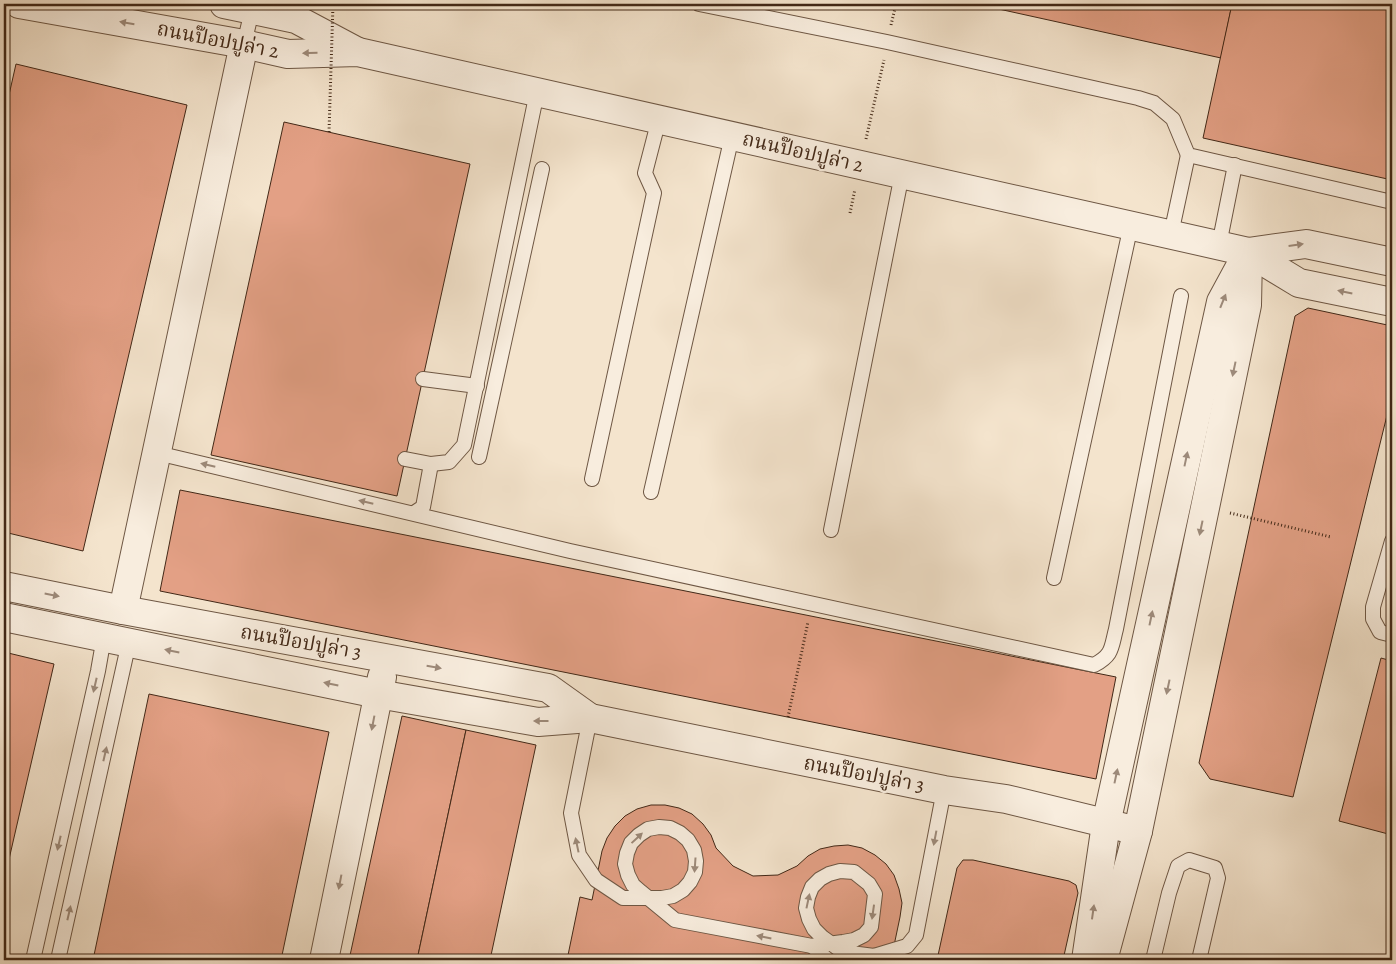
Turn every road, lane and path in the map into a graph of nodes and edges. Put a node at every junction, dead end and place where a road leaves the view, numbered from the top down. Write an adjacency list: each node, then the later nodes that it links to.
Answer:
1 (19, 4): 9 (street, ถนนป๊อปปูล่า 2, one-way to 1)
2 (224, 4): 6 (street, ถนนป๊อปปูล่า 2)
3 (333, 4): 13 (path, bridge)
4 (699, 4): 8 (lane)
5 (896, 4): 8 (path)
6 (253, 6): 7 (street, ถนนป๊อปปูล่า 2); 9 (lane)
7 (297, 11): 10 (street, ถนนป๊อปปูล่า 2)
8 (888, 42): 15 (lane); 16 (path)
9 (244, 44): 10 (street, ถนนป๊อปปูล่า 2, one-way to 9); 31 (street)
10 (358, 52): 11 (street, ถนนป๊อปปูล่า 2)
11 (538, 92): 12 (street, ถนนป๊อปปูล่า 2); 30 (lane)
12 (659, 119): 14 (street, ถนนป๊อปปูล่า 2); 35 (lane)
13 (329, 132)
14 (732, 136): 16 (street, ถนนป๊อปปูล่า 2); 36 (lane)
15 (1188, 155): 17 (lane); 23 (lane)
16 (861, 165): 19 (street, ถนนป๊อปปูล่า 2); 21 (path)
17 (1235, 166): 20 (lane); 24 (lane)
18 (542, 169): 32 (lane)
19 (902, 174): 22 (street, ถนนป๊อปปูล่า 2); 39 (lane)
20 (1392, 202)
21 (850, 213)
22 (1131, 225): 23 (street, ถนนป๊อปปูล่า 2); 42 (lane)
23 (1171, 234): 24 (street, ถนนป๊อปปูล่า 2)
24 (1219, 245): 25 (street, ถนนป๊อปปูล่า 2)
25 (1248, 252): 26 (street, ถนนป๊อปปูล่า 2, one-way to 26); 28 (street, ถนนป๊อปปูล่า 2, one-way to 25); 54 (street, one-way to 25); 55 (street, one-way to 55)
26 (1392, 262)
27 (1181, 296): 37 (lane)
28 (1392, 302)
29 (423, 378): 30 (lane)
30 (477, 386): 34 (lane)
31 (157, 453): 37 (lane, one-way to 31); 44 (street)
32 (479, 457)
33 (405, 459): 34 (lane)
34 (431, 464): 37 (lane)
35 (592, 479)
36 (652, 492)
37 (414, 513)
38 (1258, 520): 40 (path)
39 (831, 530)
40 (1331, 537)
41 (1392, 541): 47 (lane)
42 (1054, 578)
43 (4, 586): 44 (street, ถนนป๊อปปูล่า 3, one-way to 44)
44 (123, 610): 49 (street, ถนนป๊อปปูล่า 3)
45 (809, 616): 51 (path)
46 (4, 617): 48 (street, ถนนป๊อปปูล่า 3)
47 (1392, 635)
48 (117, 639): 50 (street, ถนนป๊อปปูล่า 3, one-way to 48); 57 (lane, one-way to 57); 58 (lane, one-way to 48)
49 (386, 658): 50 (street); 52 (street, ถนนป๊อปปูล่า 3, one-way to 52)
50 (378, 694): 52 (street, ถนนป๊อปปูล่า 3, one-way to 50); 59 (street, one-way to 59)
51 (788, 717)
52 (590, 718): 53 (street, ถนนป๊อปปูล่า 3); 56 (lane, one-way to 52)
53 (944, 790): 54 (street, ถนนป๊อปปูล่า 3); 56 (lane, one-way to 56)
54 (1106, 824): 55 (street, ถนนป๊อปปูล่า 3); 62 (street, one-way to 54)
55 (1138, 831): 63 (street)
56 (812, 946): 60 (lane); 61 (lane)
57 (33, 960)
58 (58, 960)
59 (324, 960)
60 (809, 960)
61 (828, 960)
62 (1086, 960)
63 (1103, 960)
64 (1153, 960): 65 (lane)
65 (1199, 960)

